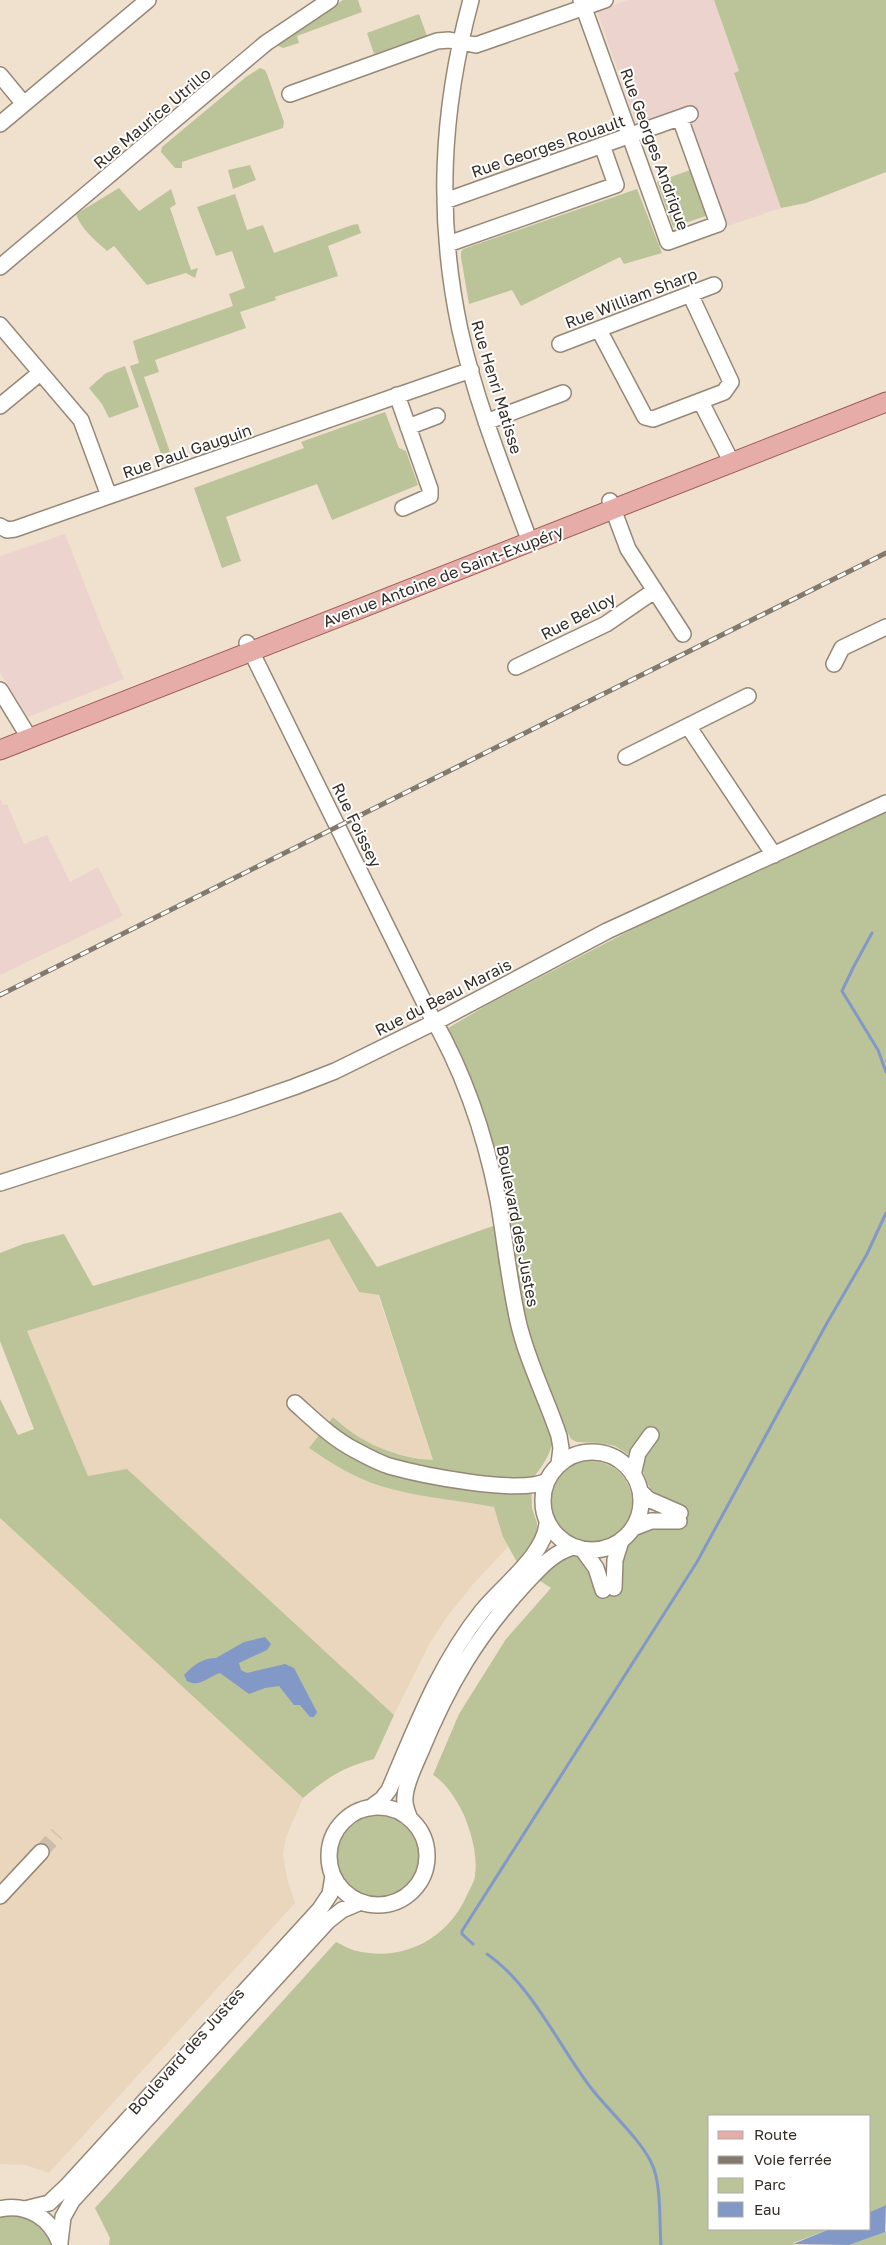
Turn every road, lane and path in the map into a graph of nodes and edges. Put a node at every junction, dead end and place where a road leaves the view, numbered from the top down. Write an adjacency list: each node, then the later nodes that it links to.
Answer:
1 (148, 0): 9 (street)
2 (330, 0): 16 (street, Rue Maurice Utrillo)
3 (471, 0): 6 (street, Rue Henri Matisse)
4 (605, 0): 5 (street)
5 (583, 4): 6 (street); 12 (street, Rue Georges Andrique)
6 (460, 42): 8 (street); 14 (street, Rue Henri Matisse)
7 (0, 75): 9 (street)
8 (290, 94)
9 (24, 104): 11 (street)
10 (685, 116): 12 (street, Rue Georges Rouault); 12 (street, Rue Georges Andrique)
11 (2, 120)
12 (630, 135): 13 (street, Rue Georges Rouault)
13 (602, 145): 14 (street, Rue Georges Rouault); 15 (street)
14 (445, 200): 15 (street, Rue Henri Matisse)
15 (448, 244): 22 (street, Rue Henri Matisse)
16 (0, 268)
17 (714, 285): 18 (street, Rue William Sharp)
18 (690, 294): 20 (street, Rue William Sharp); 27 (street)
19 (0, 324): 23 (street, Rue Paul Gauguin)
20 (599, 330): 21 (street, Rue William Sharp); 27 (street)
21 (560, 344)
22 (470, 370): 26 (street, Rue Paul Gauguin); 31 (street, Rue Henri Matisse)
23 (40, 373): 29 (street); 34 (street, Rue Paul Gauguin)
24 (886, 392): 33 (main road, Avenue Antoine de Saint-Exupéry)
25 (563, 393): 31 (street)
26 (397, 395): 32 (street); 34 (street, Rue Paul Gauguin)
27 (701, 402): 33 (street)
28 (886, 402): 33 (main road, Avenue Antoine de Saint-Exupéry)
29 (0, 406)
30 (437, 416): 32 (street)
31 (486, 422): 38 (street, Rue Henri Matisse)
32 (408, 427): 36 (street)
33 (730, 459): 35 (main road, Avenue Antoine de Saint-Exupéry)
34 (109, 496): 37 (street)
35 (611, 505): 38 (main road, Avenue Antoine de Saint-Exupéry); 39 (street)
36 (403, 508)
37 (0, 526)
38 (528, 538): 42 (main road, Avenue Antoine de Saint-Exupéry)
39 (654, 591): 41 (street); 44 (street, Rue Belloy)
40 (886, 627): 43 (street)
41 (683, 634)
42 (249, 647): 48 (main road, Avenue Antoine de Saint-Exupéry); 54 (street, Rue Foissey)
43 (834, 664)
44 (516, 667)
45 (0, 690): 48 (street)
46 (748, 696): 47 (street)
47 (688, 726): 51 (street); 53 (street)
48 (27, 735): 49 (main road, Avenue Antoine de Saint-Exupéry); 50 (main road, Avenue Antoine de Saint-Exupéry)
49 (0, 740)
50 (0, 750)
51 (626, 757)
52 (886, 803): 53 (street, Rue du Beau Marais)
53 (774, 855): 54 (street, Rue du Beau Marais)
54 (435, 1022): 55 (street, Rue du Beau Marais); 57 (street, Boulevard des Justes)
55 (0, 1183)
56 (295, 1403): 63 (street)
57 (550, 1411): 58 (street, Boulevard des Justes); 60 (street, Boulevard des Justes)
58 (592, 1452): 59 (street); 60 (street)
59 (613, 1457): 61 (street); 61 (street)
60 (559, 1464): 62 (street)
61 (633, 1475): 64 (street)
62 (547, 1481): 63 (street); 65 (street)
63 (491, 1485): 65 (street)
64 (640, 1491): 66 (street); 66 (street)
65 (545, 1516): 68 (street); 69 (street)
66 (633, 1528): 67 (street)
67 (621, 1541): 68 (street); 68 (street)
68 (578, 1548): 70 (street)
69 (370, 1808): 70 (street); 72 (street)
70 (410, 1819): 74 (street)
71 (41, 1852): 73 (street)
72 (333, 1876): 74 (street); 76 (street, Boulevard des Justes)
73 (0, 1896)
74 (361, 1902): 77 (street, Boulevard des Justes)
75 (0, 2209): 76 (street)
76 (25, 2209): 77 (street)
77 (60, 2244)

